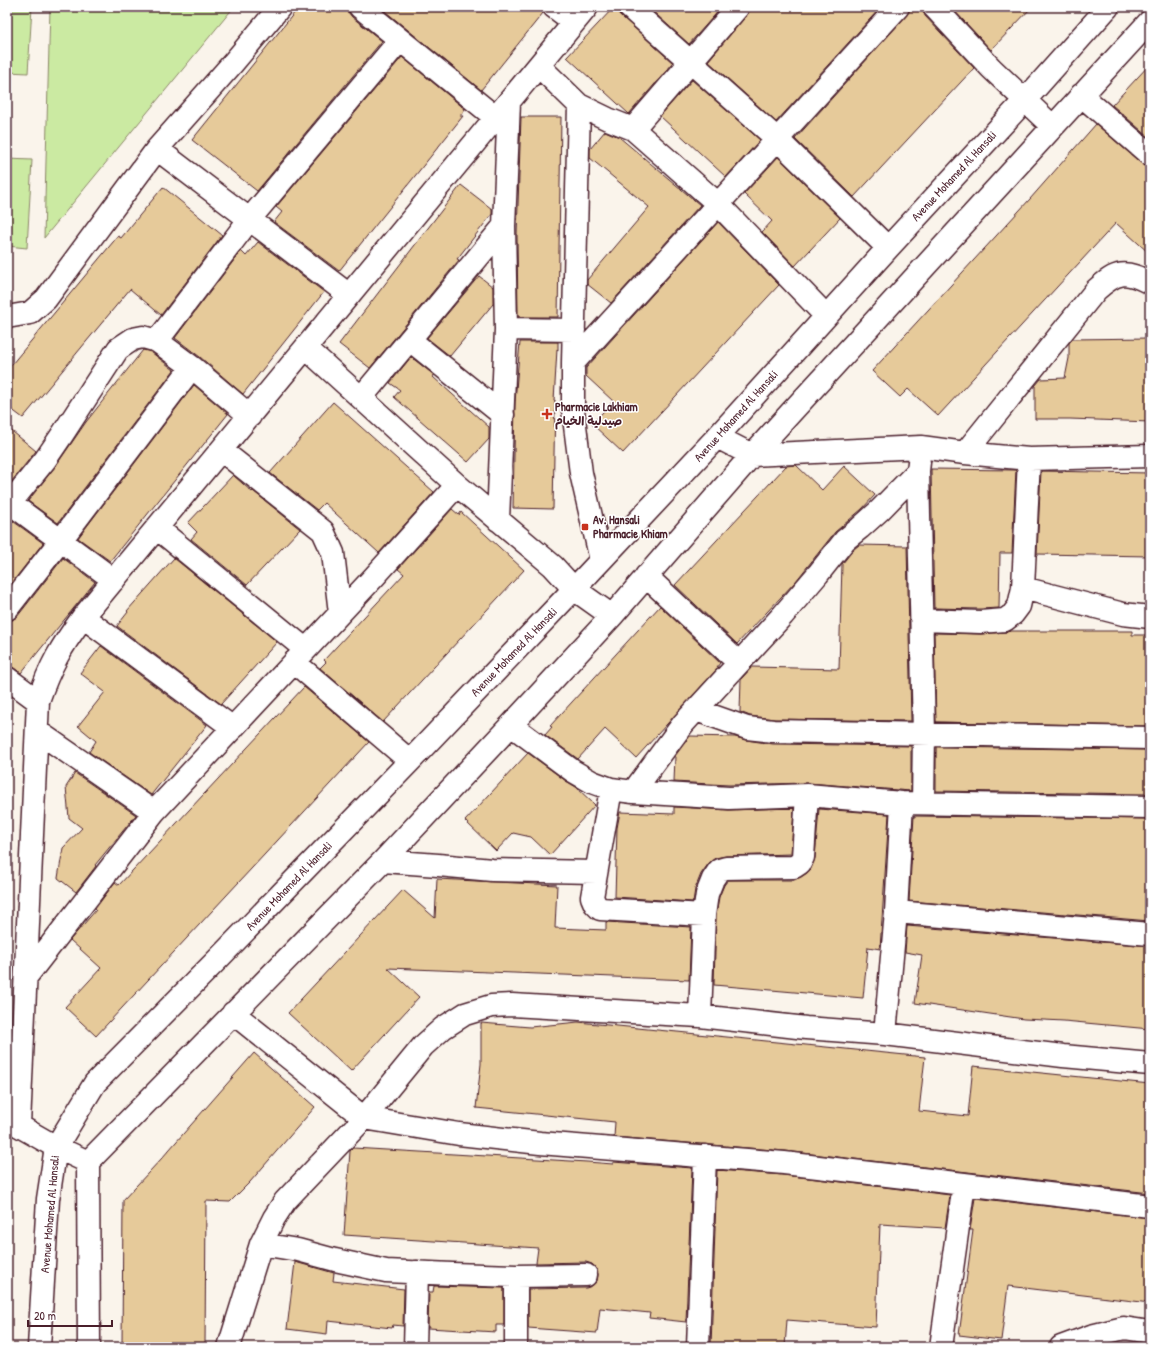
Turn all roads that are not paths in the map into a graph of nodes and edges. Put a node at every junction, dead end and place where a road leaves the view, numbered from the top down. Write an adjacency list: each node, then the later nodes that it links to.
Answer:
1 (280, 7): 21 (street)
2 (360, 7): 11 (street)
3 (554, 7): 9 (street)
4 (629, 7): 12 (street)
5 (738, 7): 12 (street)
6 (898, 7): 20 (street)
7 (934, 7): 15 (street)
8 (1108, 7): 15 (street, Avenue Mohamed Al Hansali)
9 (581, 15): 13 (street)
10 (1150, 21): 14 (street)
11 (400, 40): 17 (street); 24 (street)
12 (690, 62): 19 (street); 20 (street)
13 (539, 66): 16 (street); 17 (street)
14 (1081, 95): 18 (street); 22 (street)
15 (1026, 100): 18 (street); 26 (street, Avenue Mohamed Al Hansali)
16 (579, 105): 19 (street); 32 (street)
17 (502, 110): 25 (street); 28 (street)
18 (1052, 126): 45 (street)
19 (633, 129): 23 (street)
20 (777, 139): 23 (street); 26 (street)
21 (157, 149): 24 (street); 30 (street)
22 (1150, 155)
23 (718, 204): 29 (street); 36 (street)
24 (250, 220): 28 (street); 34 (street)
25 (504, 226): 31 (street); 33 (street)
26 (888, 248): 29 (street, Avenue Mohamed Al Hansali)
27 (1150, 283): 44 (street)
28 (350, 295): 35 (street)
29 (826, 316): 41 (street, Avenue Mohamed Al Hansali)
30 (7, 317)
31 (506, 329): 32 (street); 39 (street)
32 (574, 330): 36 (street)
33 (410, 340): 38 (street); 39 (street)
34 (157, 341): 37 (street); 50 (street)
35 (306, 348): 38 (street); 40 (street)
36 (573, 363): 54 (street)
37 (192, 367): 40 (street); 53 (street)
38 (361, 398): 49 (street)
39 (502, 415): 51 (street)
40 (250, 416): 43 (street)
41 (717, 437): 45 (street); 54 (street, Avenue Mohamed Al Hansali)
42 (921, 447): 44 (street); 45 (street); 48 (street)
43 (221, 450): 52 (street); 60 (street)
44 (965, 453): 47 (street)
45 (752, 455): 55 (street)
46 (1150, 456): 47 (street)
47 (1028, 459): 57 (street)
48 (918, 471): 64 (street); 66 (street)
49 (457, 485): 51 (street); 60 (street)
50 (9, 505): 53 (street)
51 (498, 520): 58 (street)
52 (157, 528): 56 (street); 65 (street)
53 (61, 540): 56 (street); 59 (street)
54 (601, 560): 58 (street, Avenue Mohamed Al Hansali)
55 (646, 576): 61 (street); 66 (street)
56 (114, 580): 63 (street)
57 (1023, 588): 62 (street); 64 (street)
58 (574, 589): 61 (street); 75 (street, Avenue Mohamed Al Hansali)
59 (7, 609)
60 (340, 613): 65 (street)
61 (612, 616): 70 (street)
62 (1150, 617)
63 (83, 618): 68 (street); 71 (street)
64 (922, 620): 73 (street)
65 (300, 655): 71 (street); 75 (street)
66 (739, 663): 69 (street)
67 (7, 678): 68 (street)
68 (38, 701): 72 (street)
69 (696, 710): 73 (street); 77 (street)
70 (511, 725): 76 (street); 82 (street)
71 (233, 728): 81 (street)
72 (37, 731): 81 (street); 87 (street)
73 (924, 734): 74 (street); 79 (street)
74 (1150, 738)
75 (410, 761): 94 (street, Avenue Mohamed Al Hansali)
76 (611, 789): 77 (street); 83 (street)
77 (633, 792): 78 (street)
78 (807, 796): 79 (street); 85 (street)
79 (913, 803): 80 (street); 84 (street)
80 (1150, 807)
81 (154, 812): 87 (street)
82 (383, 861): 83 (street); 88 (street)
83 (596, 872): 85 (street)
84 (896, 912): 86 (street); 90 (street)
85 (704, 915): 89 (street)
86 (1150, 934)
87 (26, 977): 93 (street)
88 (233, 1013): 92 (street); 96 (street)
89 (700, 1016): 90 (street); 92 (street)
90 (885, 1034): 91 (street)
91 (1150, 1064)
92 (364, 1118): 95 (street); 99 (street)
93 (13, 1122): 94 (street)
94 (56, 1146): 96 (street); 104 (street, Avenue Mohamed Al Hansali)
95 (705, 1156): 97 (street); 109 (street)
96 (88, 1162): 105 (street)
97 (964, 1184): 98 (street); 110 (street)
98 (1150, 1206)
99 (261, 1244): 100 (street); 106 (street)
100 (417, 1272): 102 (street); 107 (street)
101 (586, 1275): 102 (street)
102 (516, 1276): 108 (street)
103 (1150, 1332): 111 (street)
104 (39, 1347)
105 (89, 1347)
106 (229, 1347)
107 (415, 1347)
108 (516, 1347)
109 (698, 1347)
110 (941, 1347)
111 (1061, 1347)

